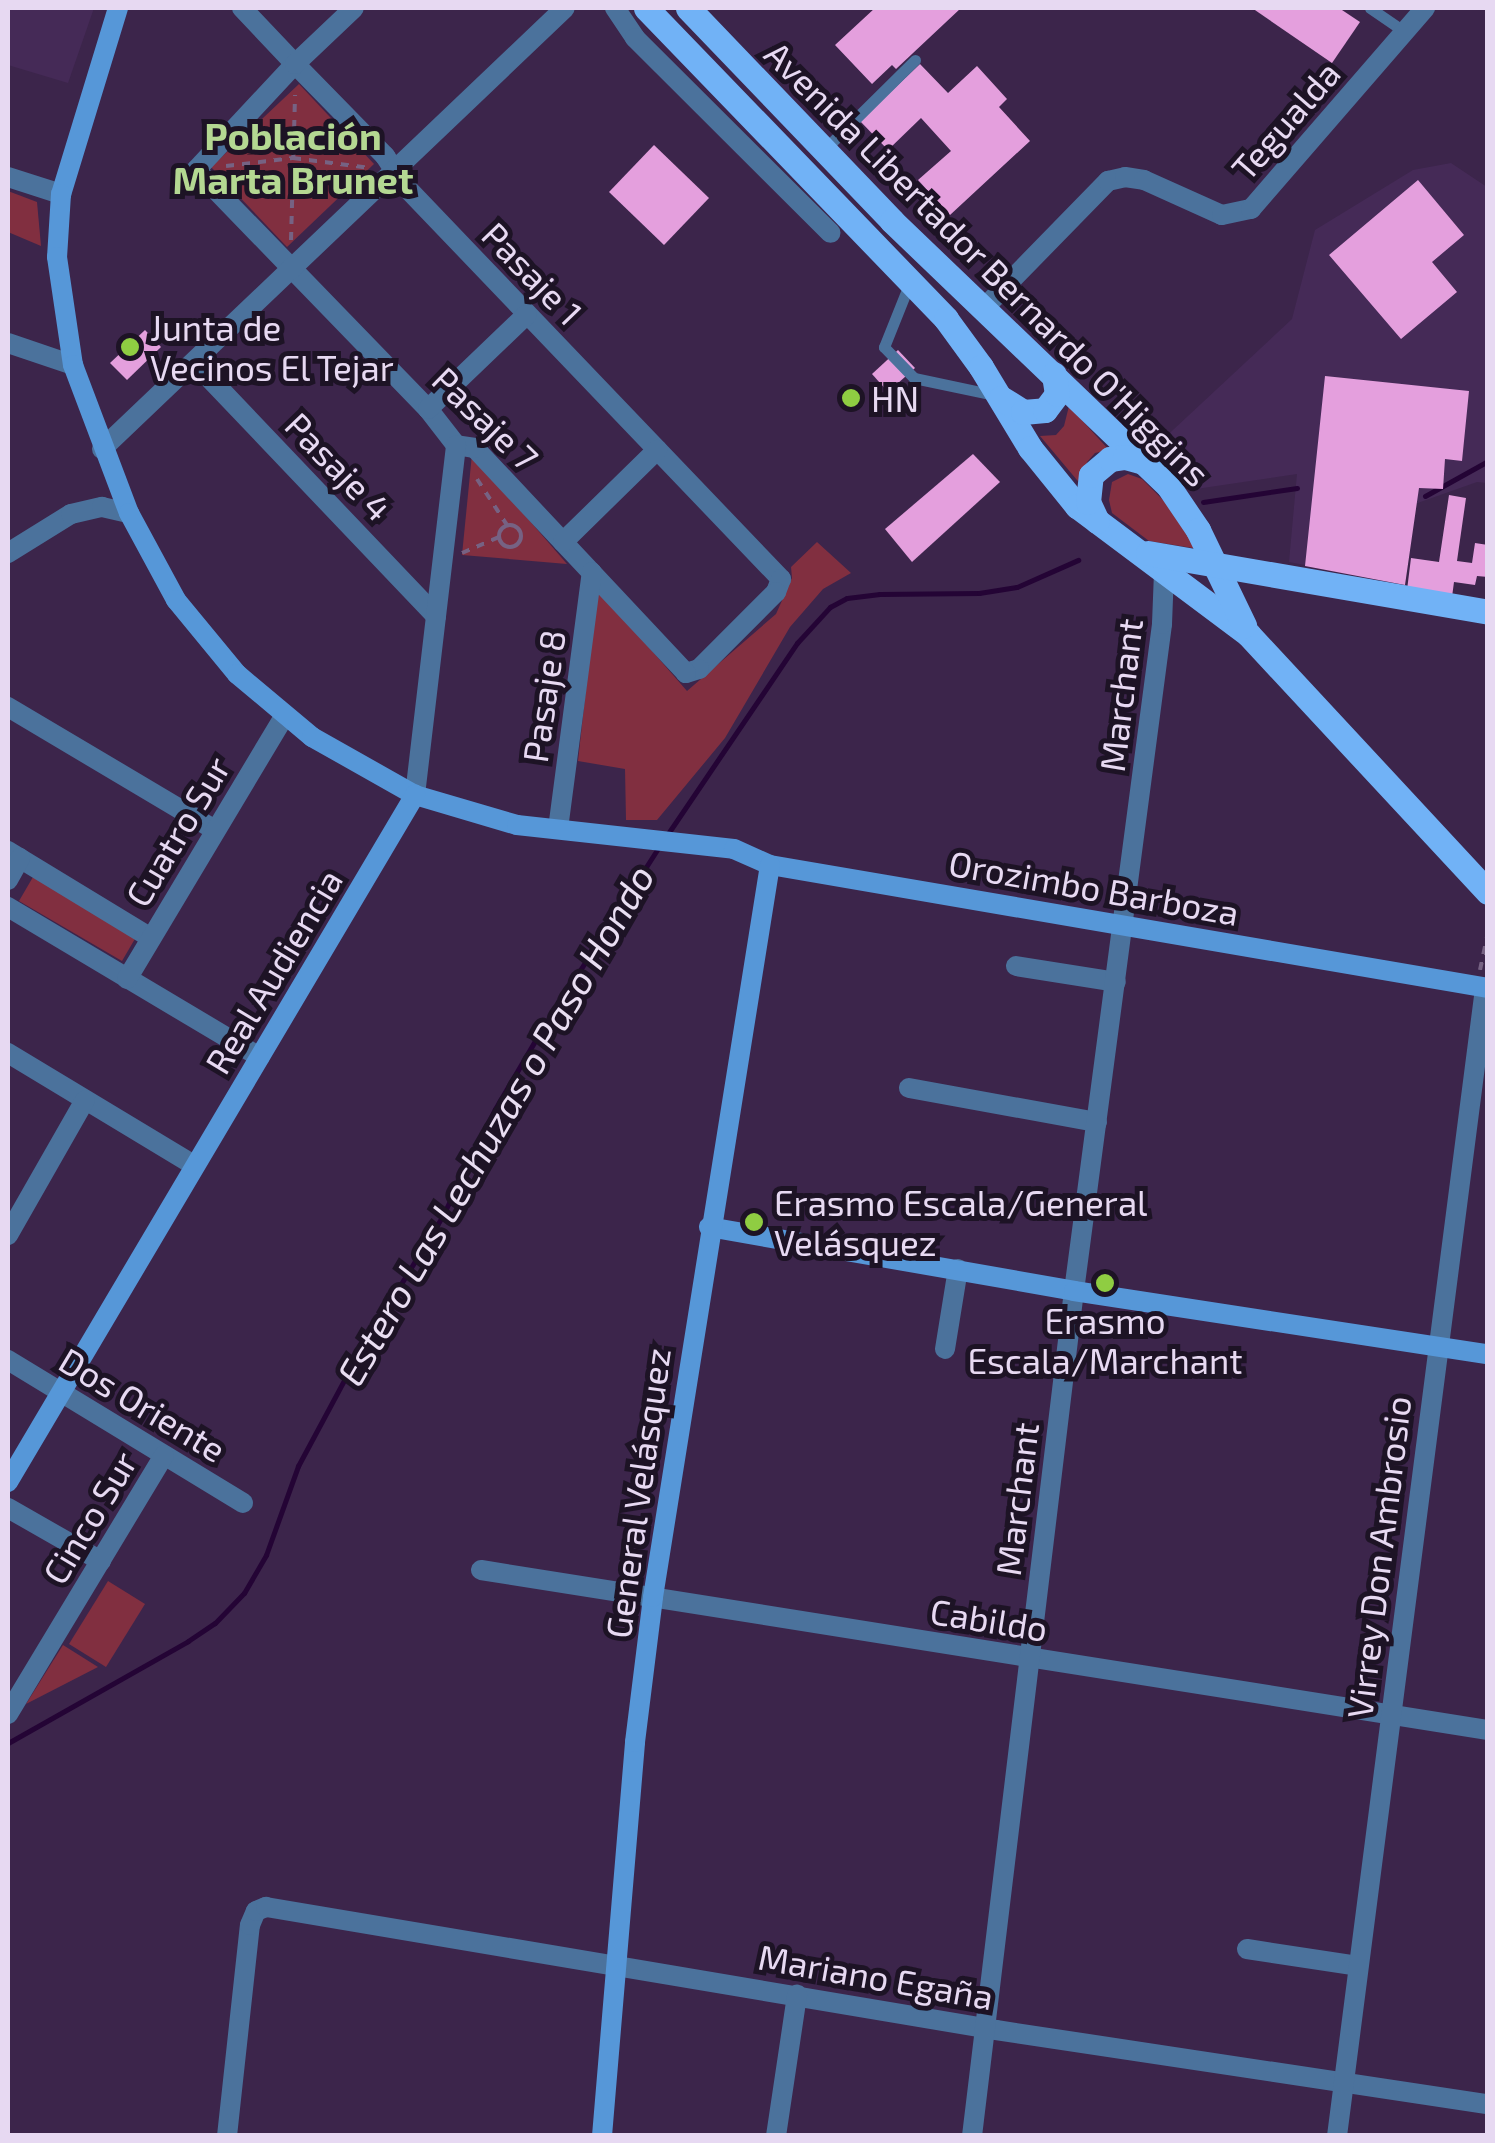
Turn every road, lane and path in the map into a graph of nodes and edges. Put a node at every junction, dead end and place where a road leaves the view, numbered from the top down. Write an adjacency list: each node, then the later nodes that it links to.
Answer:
1 (118, 8): 19 (street, Orozimbo Barboza)
2 (242, 8): 13 (street, Pasaje 1)
3 (354, 8): 13 (street)
4 (564, 8): 17 (street)
5 (616, 8): 11 (street, Avenida Libertador Bernardo O'Higgins)
6 (688, 8): 14 (main road, Avenida Libertador Bernardo O'Higgins)
7 (1370, 8): 10 (lane)
8 (1425, 8): 10 (street, Tegualda)
9 (648, 10): 11 (street, Avenida Libertador Bernardo O'Higgins); 20 (main road, Avenida Libertador Bernardo O'Higgins)
10 (1405, 32): 24 (street, Tegualda)
11 (635, 38): 20 (street, Avenida Libertador Bernardo O'Higgins)
12 (915, 60): 14 (lane)
13 (295, 64): 15 (path); 16 (street); 17 (street, Pasaje 1)
14 (824, 150): 24 (main road, Avenida Libertador Bernardo O'Higgins)
15 (293, 158): 16 (path); 17 (path); 22 (path)
16 (196, 170): 22 (street, Pasaje 7)
17 (394, 171): 22 (street); 25 (street, Pasaje 1)
18 (8, 177): 19 (street)
19 (60, 194): 28 (street, Orozimbo Barboza)
20 (818, 204): 21 (street, Avenida Libertador Bernardo O'Higgins); 23 (main road, Avenida Libertador Bernardo O'Higgins)
21 (831, 234)
22 (290, 270): 27 (street); 31 (street, Pasaje 7)
23 (910, 282): 30 (main road, Avenida Libertador Bernardo O'Higgins); 30 (lane)
24 (986, 306): 29 (main road, Avenida Libertador Bernardo O'Higgins)
25 (527, 314): 31 (street); 34 (street, Pasaje 1)
26 (8, 343): 28 (street)
27 (194, 362): 33 (street); 47 (street, Pasaje 4)
28 (72, 365): 33 (street, Orozimbo Barboza)
29 (1054, 374): 30 (main road); 35 (main road, Avenida Libertador Bernardo O'Higgins)
30 (999, 396): 37 (main road, Avenida Libertador Bernardo O'Higgins)
31 (428, 409): 32 (street, Pasaje 7)
32 (456, 445): 39 (street, Pasaje 7); 47 (street, Real Audiencia)
33 (102, 449): 36 (street, Orozimbo Barboza)
34 (657, 450): 39 (street); 49 (street, Pasaje 1)
35 (1140, 461): 37 (main road); 43 (main road, Avenida Libertador Bernardo O'Higgins)
36 (128, 513): 41 (street); 51 (street, Orozimbo Barboza)
37 (1098, 522): 40 (main road, Avenida Libertador Bernardo O'Higgins)
38 (499, 537): 38 (path); 42 (path)
39 (562, 542): 44 (street, Pasaje 7)
40 (1130, 545): 43 (main road); 45 (main road, Avenida Libertador Bernardo O'Higgins)
41 (8, 552)
42 (458, 555)
43 (1211, 564): 46 (main road); 48 (main road, Avenida Libertador Bernardo O'Higgins)
44 (592, 572): 49 (street, Pasaje 7); 53 (street, Pasaje 8)
45 (1164, 572): 48 (main road, Avenida Libertador Bernardo O'Higgins); 60 (street, Marchant)
46 (1488, 612)
47 (436, 616): 52 (street, Real Audiencia)
48 (1248, 634): 58 (main road, Avenida Libertador Bernardo O'Higgins)
49 (686, 673)
50 (8, 707): 54 (street)
51 (284, 717): 52 (street, Orozimbo Barboza); 54 (street, Cuatro Sur)
52 (415, 794): 53 (street, Orozimbo Barboza); 68 (street, Real Audiencia)
53 (558, 829): 56 (street, Orozimbo Barboza)
54 (215, 830): 62 (street, Cuatro Sur)
55 (14, 854): 57 (street); 62 (street)
56 (770, 864): 60 (street, Orozimbo Barboza); 73 (street, General Velásquez)
57 (8, 880)
58 (1488, 892)
59 (8, 907): 64 (street)
60 (1124, 926): 65 (street, Orozimbo Barboza); 66 (street, Marchant)
61 (1487, 934): 65 (path)
62 (152, 938): 64 (street, Cuatro Sur)
63 (1016, 966): 66 (street)
64 (128, 979): 68 (street)
65 (1485, 981): 77 (street, Virrey Don Ambrosio)
66 (1116, 982): 71 (street, Marchant)
67 (8, 1053): 70 (street)
68 (260, 1057): 72 (street, Real Audiencia)
69 (909, 1088): 71 (street)
70 (85, 1100): 72 (street); 74 (street)
71 (1097, 1122): 76 (street, Marchant)
72 (195, 1166): 81 (street, Real Audiencia)
73 (709, 1227): 75 (street); 88 (street, General Velásquez)
74 (8, 1235)
75 (958, 1269): 76 (street); 78 (street)
76 (1074, 1291): 77 (street); 89 (street, Marchant)
77 (1438, 1346): 79 (street); 91 (street, Virrey Don Ambrosio)
78 (945, 1349)
79 (1488, 1354)
80 (8, 1360): 81 (street, Dos Oriente)
81 (62, 1392): 82 (street, Dos Oriente); 83 (street, Real Audiencia)
82 (164, 1455): 84 (street, Dos Oriente); 86 (street, Cinco Sur)
83 (8, 1482)
84 (244, 1503)
85 (8, 1508): 86 (street)
86 (101, 1560): 90 (street, Cinco Sur)
87 (482, 1570): 88 (street, Cabildo)
88 (652, 1597): 89 (street, Cabildo); 94 (street, General Velásquez)
89 (1030, 1659): 91 (street, Cabildo); 97 (street, Marchant)
90 (8, 1714)
91 (1390, 1715): 92 (street, Cabildo); 95 (street, Virrey Don Ambrosio)
92 (1488, 1730)
93 (1247, 1949): 95 (street)
94 (620, 1965): 96 (street, Mariano Egaña); 100 (street, Mariano Egaña); 101 (street, General Velásquez)
95 (1358, 1966): 98 (street, Virrey Don Ambrosio)
96 (797, 1996): 97 (street, Mariano Egaña); 102 (street)
97 (985, 2028): 98 (street, Mariano Egaña); 103 (street, Marchant)
98 (1343, 2082): 99 (street, Mariano Egaña); 104 (street, Virrey Don Ambrosio)
99 (1488, 2104)
100 (227, 2136)
101 (602, 2136)
102 (776, 2136)
103 (972, 2136)
104 (1337, 2136)

